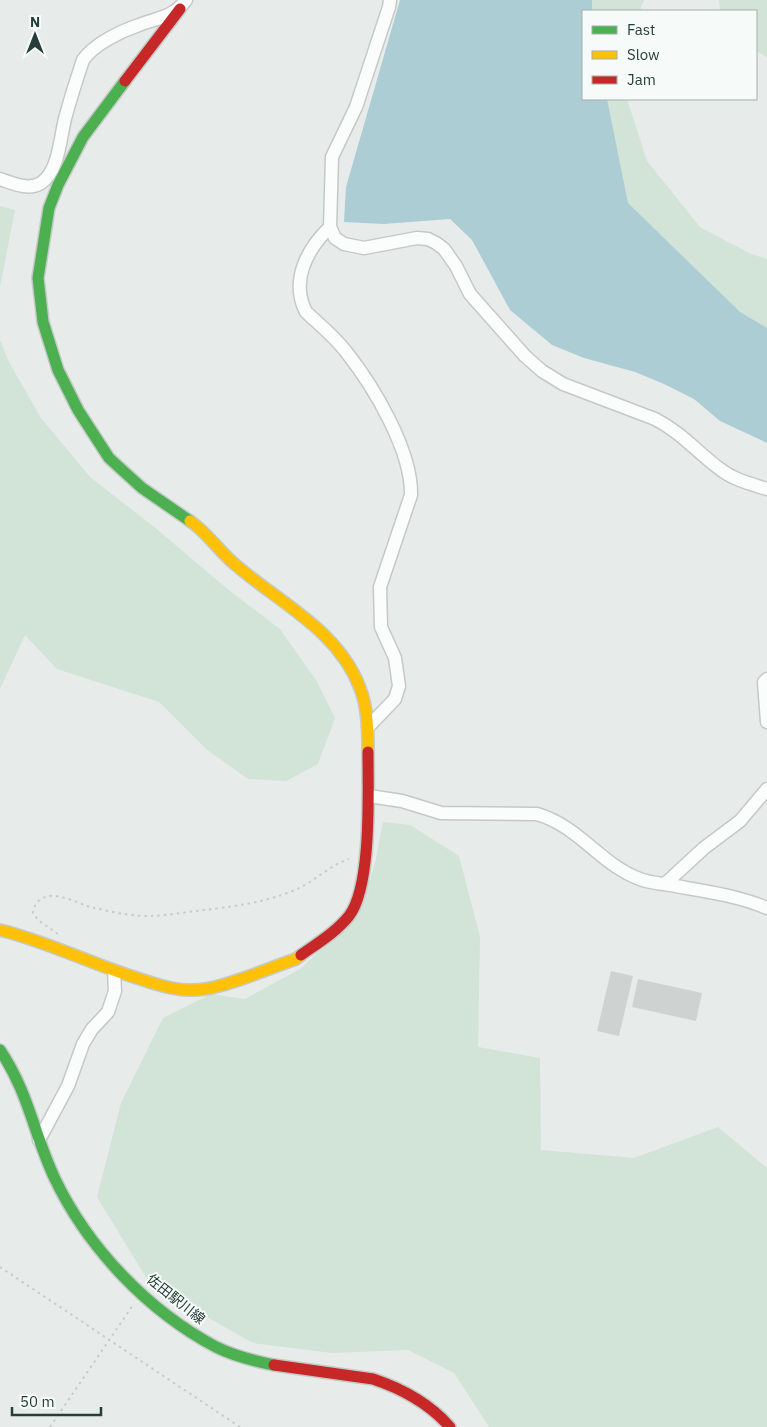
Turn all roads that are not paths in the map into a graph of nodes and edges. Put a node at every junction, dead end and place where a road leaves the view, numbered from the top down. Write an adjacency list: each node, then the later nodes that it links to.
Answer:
1 (390, 0): 4 (street)
2 (183, 5): 3 (street); 8 (street)
3 (0, 179)
4 (330, 227): 5 (street); 8 (street)
5 (767, 490)
6 (767, 679): 7 (street)
7 (767, 722)
8 (368, 727): 10 (street)
9 (767, 789): 11 (street)
10 (368, 796): 11 (street); 14 (street)
11 (665, 884): 12 (street)
12 (767, 908)
13 (0, 930): 14 (street)
14 (114, 971): 16 (street)
15 (0, 1050): 16 (street, 佐田駅川線)
16 (39, 1140): 17 (street, 佐田駅川線)
17 (450, 1427)

